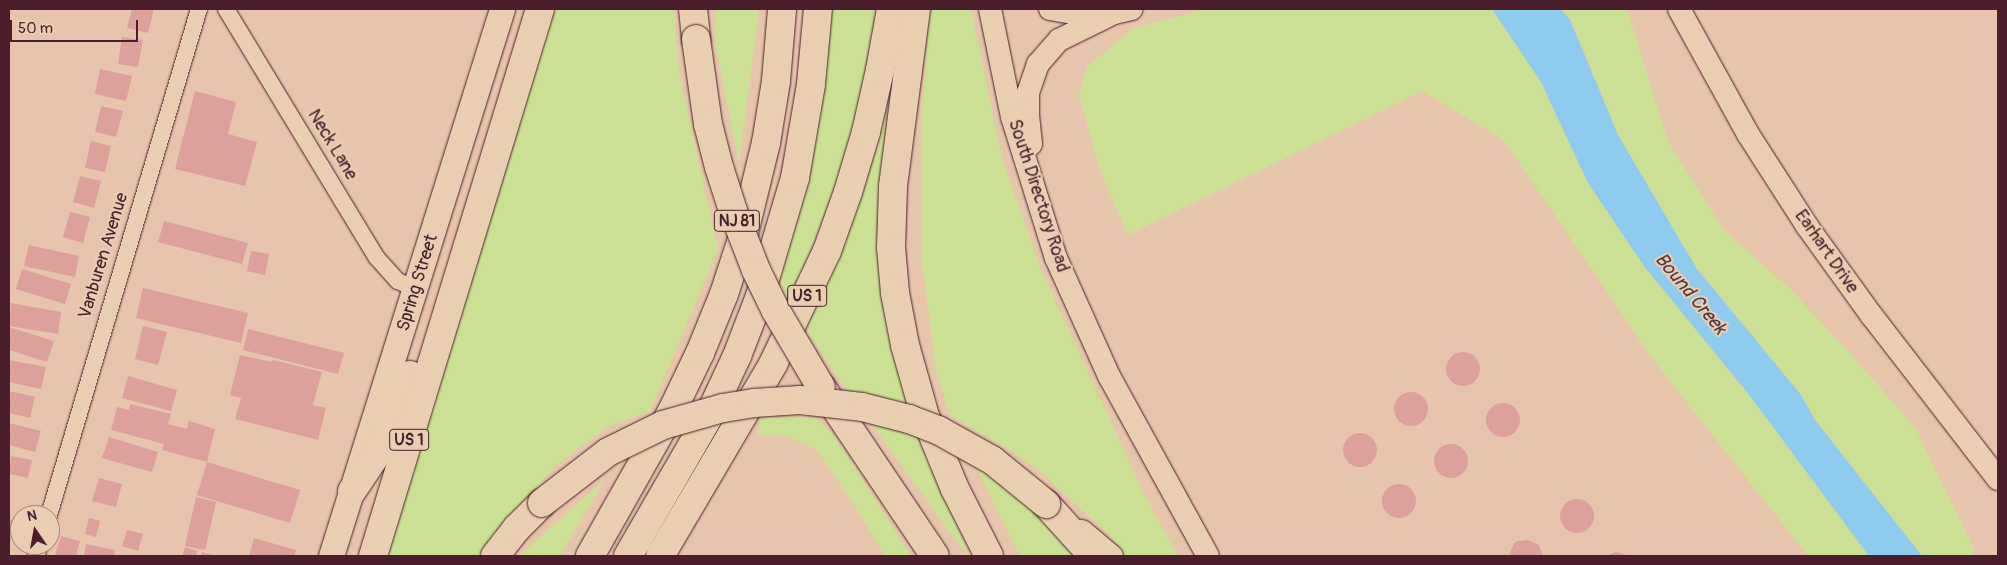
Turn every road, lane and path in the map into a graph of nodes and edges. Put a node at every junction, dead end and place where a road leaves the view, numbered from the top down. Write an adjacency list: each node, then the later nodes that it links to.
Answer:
1 (199, 9): 23 (street, Vanburen Avenue)
2 (226, 9): 17 (street, Neck Lane)
3 (502, 9): 17 (main road, Spring Street)
4 (540, 9): 18 (highway, US 1)
5 (693, 9): 15 (highway)
6 (697, 9): 15 (highway)
7 (782, 9): 27 (highway)
8 (818, 9): 28 (highway)
9 (891, 9): 29 (highway, US 1)
10 (916, 9): 31 (highway)
11 (990, 9): 16 (street, South Directory Road)
12 (1050, 9): 14 (street)
13 (1679, 9): 20 (street, Earhart Drive)
14 (1123, 11): 16 (street)
15 (696, 39): 30 (highway, NJ 81, bridge)
16 (1037, 202): 19 (street, South Directory Road)
17 (416, 289): 21 (main road, Spring Street)
18 (444, 324): 21 (highway); 25 (highway, US 1)
19 (1109, 376): 34 (street); 35 (street)
20 (1998, 479)
21 (352, 491): 24 (main road, Spring Street)
22 (1046, 504): 26 (highway, bridge); 32 (highway); 33 (street)
23 (52, 505)
24 (331, 556)
25 (374, 556)
26 (495, 556)
27 (590, 556)
28 (628, 556)
29 (660, 556)
30 (935, 556)
31 (988, 556)
32 (1093, 556)
33 (1112, 556)
34 (1195, 556)
35 (1208, 556)

